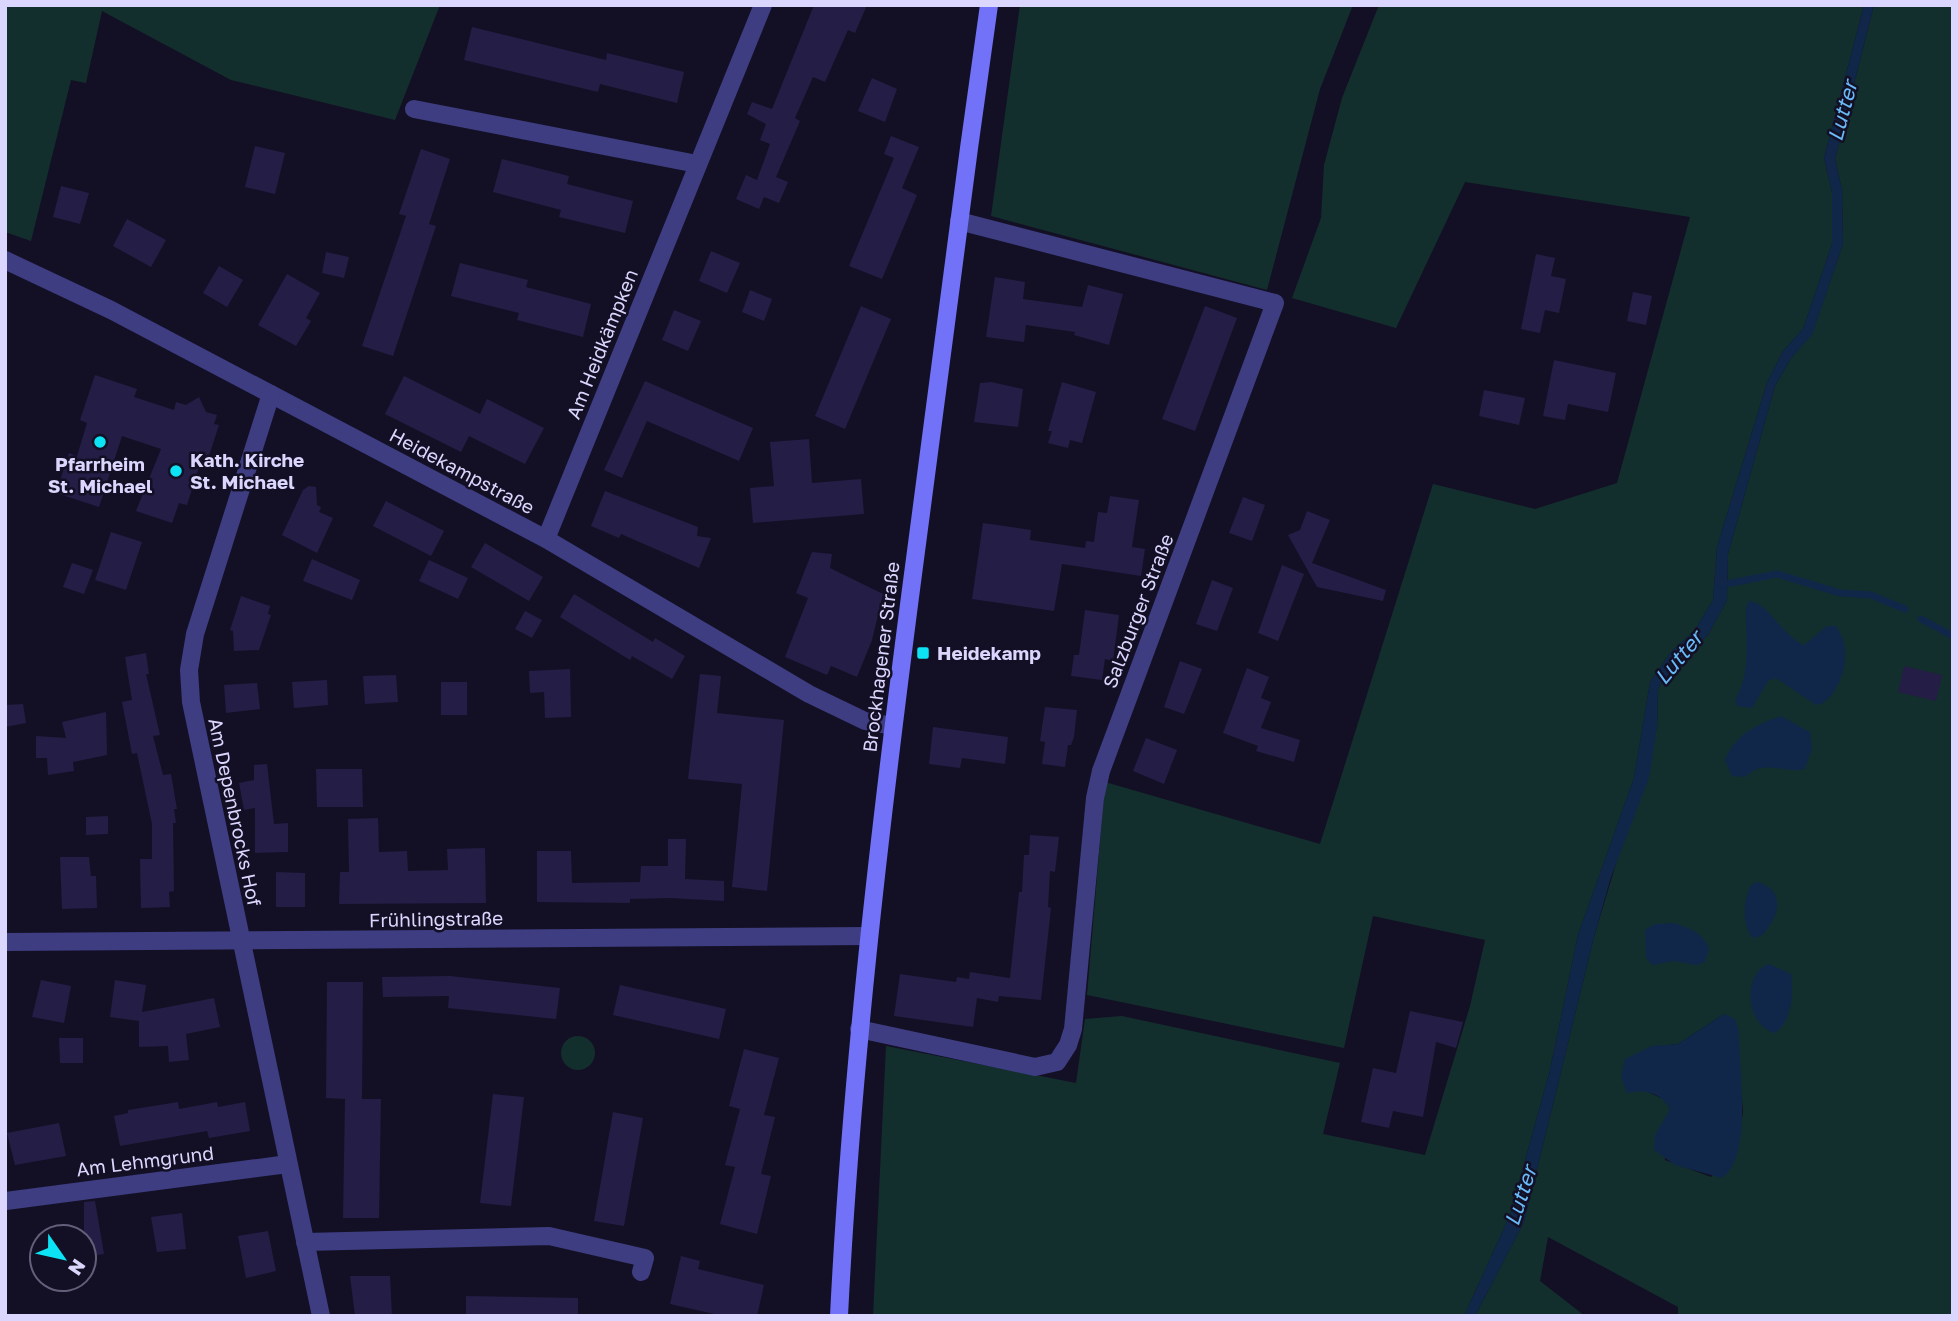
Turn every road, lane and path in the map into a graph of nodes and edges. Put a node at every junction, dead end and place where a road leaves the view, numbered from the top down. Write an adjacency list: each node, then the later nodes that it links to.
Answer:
1 (763, 5): 4 (street, Am Heidkämpken)
2 (989, 5): 5 (main road, Brockhagener Straße)
3 (414, 109): 4 (street)
4 (697, 164): 8 (street, Am Heidkämpken)
5 (959, 221): 9 (main road, Brockhagener Straße); 13 (street, Salzburger Straße)
6 (5, 260): 7 (street, Heidekampstraße)
7 (271, 394): 8 (street, Heidekampstraße); 11 (street, Am Depenbrocks Hof)
8 (546, 539): 9 (street, Heidekampstraße)
9 (893, 726): 10 (main road, Brockhagener Straße)
10 (868, 936): 11 (street, Frühlingstraße); 13 (main road, Brockhagener Straße)
11 (240, 942): 12 (street, Frühlingstraße); 14 (street, Am Depenbrocks Hof)
12 (5, 943)
13 (859, 1029): 19 (main road, Brockhagener Straße)
14 (288, 1164): 15 (street, Am Lehmgrund); 16 (street, Am Depenbrocks Hof)
15 (6, 1201)
16 (305, 1242): 17 (street); 18 (street, Am Depenbrocks Hof)
17 (641, 1272)
18 (321, 1316)
19 (839, 1316)

